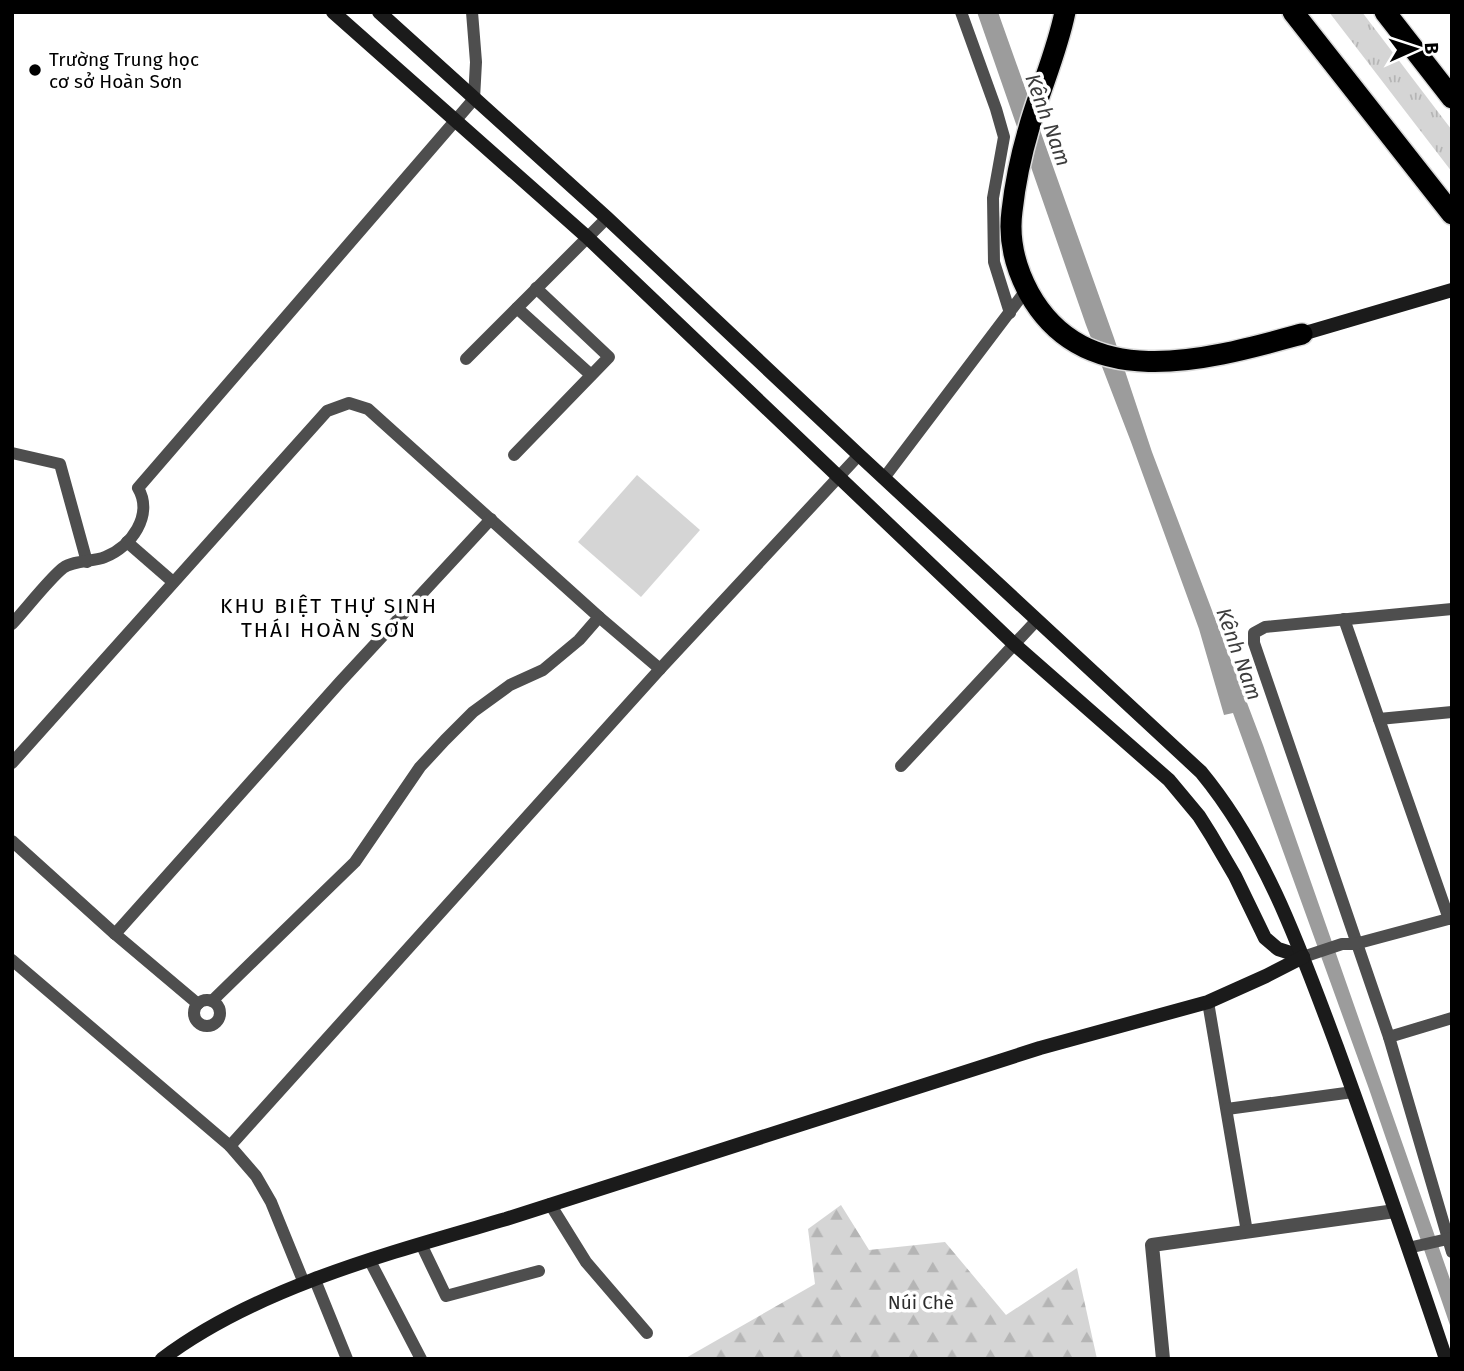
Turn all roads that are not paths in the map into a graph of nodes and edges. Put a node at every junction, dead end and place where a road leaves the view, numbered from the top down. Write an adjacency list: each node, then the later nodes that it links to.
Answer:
1 (333, 12): 13 (main road)
2 (379, 12): 12 (main road)
3 (472, 12): 12 (street)
4 (961, 12): 22 (street)
5 (1293, 12): 15 (highway)
6 (1309, 12): 14 (highway)
7 (1385, 12): 11 (highway)
8 (1402, 12): 10 (highway)
9 (1067, 16): 19 (highway)
10 (1452, 76)
11 (1452, 98)
12 (474, 99): 13 (street); 16 (main road)
13 (456, 122): 17 (main road); 32 (street)
14 (1452, 195)
15 (1452, 214)
16 (607, 218): 17 (street); 28 (main road)
17 (587, 237): 18 (street); 29 (main road)
18 (536, 288): 21 (street); 25 (street)
19 (1027, 289): 22 (street); 23 (highway)
20 (1452, 290): 23 (main road)
21 (517, 308): 24 (street); 25 (street)
22 (1010, 313): 30 (street)
23 (1302, 334)
24 (466, 359)
25 (591, 374): 27 (street)
26 (12, 453): 33 (street)
27 (514, 455)
28 (859, 455): 29 (street); 30 (main road)
29 (839, 478): 40 (main road); 41 (street)
30 (884, 478): 38 (main road)
31 (491, 519): 34 (street); 36 (street); 48 (street)
32 (127, 542): 33 (street); 34 (street)
33 (87, 562): 39 (street)
34 (173, 582): 44 (street)
35 (1452, 609): 37 (street)
36 (599, 617): 41 (street); 52 (street)
37 (1344, 619): 43 (street); 49 (street)
38 (1037, 620): 40 (street); 50 (main road)
39 (12, 624)
40 (1014, 644): 45 (street); 50 (main road)
41 (660, 669): 59 (street)
42 (1452, 712): 43 (street)
43 (1379, 719): 47 (street)
44 (12, 762)
45 (901, 766)
46 (12, 841): 48 (street)
47 (1450, 919): 49 (street)
48 (115, 934): 54 (street)
49 (1348, 944): 50 (street); 56 (street)
50 (1303, 957): 53 (main road); 57 (main road)
51 (12, 960): 59 (street)
52 (212, 1001): 54 (street); 54 (street)
53 (1208, 1002): 58 (street); 60 (main road)
54 (198, 1004)
55 (1452, 1018): 56 (street)
56 (1389, 1037): 63 (street)
57 (1353, 1092): 58 (street); 61 (main road)
58 (1227, 1109): 62 (street)
59 (230, 1146): 69 (street)
60 (550, 1204): 64 (main road); 70 (street)
61 (1395, 1211): 62 (street); 65 (main road)
62 (1247, 1232): 74 (street)
63 (1447, 1239): 65 (street); 66 (street)
64 (421, 1244): 67 (main road); 68 (street)
65 (1408, 1248): 75 (main road)
66 (1452, 1252)
67 (369, 1261): 69 (main road); 73 (street)
68 (539, 1271)
69 (310, 1282): 71 (main road); 72 (street)
70 (647, 1333)
71 (162, 1359)
72 (347, 1359)
73 (421, 1359)
74 (1163, 1359)
75 (1447, 1359)

